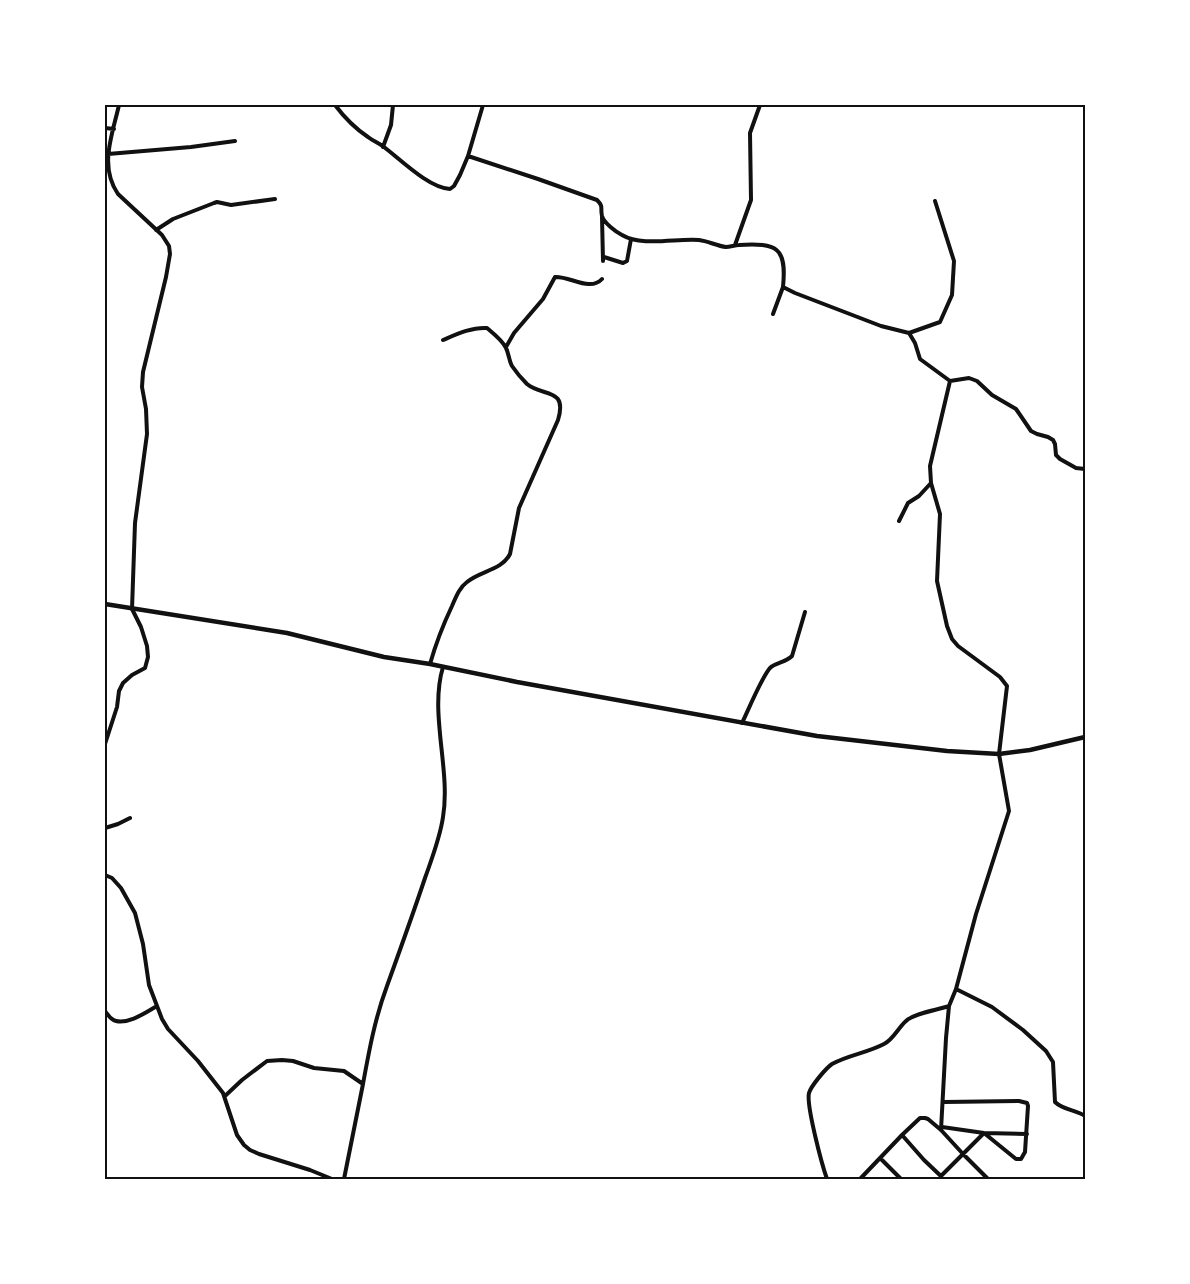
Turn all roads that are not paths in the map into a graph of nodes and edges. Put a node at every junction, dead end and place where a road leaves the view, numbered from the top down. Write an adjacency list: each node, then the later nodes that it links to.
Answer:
1 (119, 105): 7 (street)
2 (335, 105): 9 (street)
3 (393, 105): 9 (street)
4 (483, 105): 11 (street)
5 (760, 105): 17 (street)
6 (105, 128): 7 (street)
7 (114, 129): 10 (street)
8 (235, 141): 10 (street)
9 (383, 147): 11 (street)
10 (108, 154): 15 (street)
11 (468, 156): 14 (street)
12 (276, 199): 15 (street)
13 (934, 201): 21 (street)
14 (602, 217): 16 (street); 16 (street)
15 (156, 230): 29 (street)
16 (631, 239): 17 (street)
17 (735, 245): 19 (street)
18 (602, 279): 23 (street)
19 (783, 287): 20 (street); 21 (street)
20 (773, 314)
21 (909, 333): 24 (street)
22 (443, 340): 23 (street)
23 (506, 347): 31 (street)
24 (950, 381): 25 (street); 26 (street)
25 (1085, 469)
26 (932, 483): 27 (street); 36 (street)
27 (898, 521)
28 (105, 604): 29 (street)
29 (132, 609): 31 (street); 35 (street)
30 (805, 612): 33 (street)
31 (430, 663): 32 (street)
32 (444, 667): 33 (street); 44 (street)
33 (742, 723): 36 (street)
34 (1085, 737): 36 (street)
35 (105, 744)
36 (999, 754): 40 (street)
37 (130, 819): 38 (street)
38 (105, 828)
39 (105, 875): 41 (street)
40 (956, 990): 42 (street); 47 (street)
41 (157, 1006): 43 (street); 45 (street)
42 (949, 1006): 46 (street); 57 (street)
43 (105, 1011)
44 (363, 1084): 45 (street); 56 (street)
45 (225, 1096): 55 (street)
46 (944, 1101): 48 (street); 50 (street)
47 (1085, 1116)
48 (942, 1129): 49 (street); 51 (street); 52 (street)
49 (984, 1133): 50 (street); 50 (street); 52 (street)
50 (1027, 1134)
51 (902, 1135): 53 (street); 54 (street)
52 (963, 1154): 54 (street); 60 (street)
53 (880, 1158): 58 (street); 59 (street)
54 (941, 1178)
55 (332, 1179)
56 (344, 1179)
57 (827, 1179)
58 (860, 1179)
59 (901, 1179)
60 (988, 1179)

